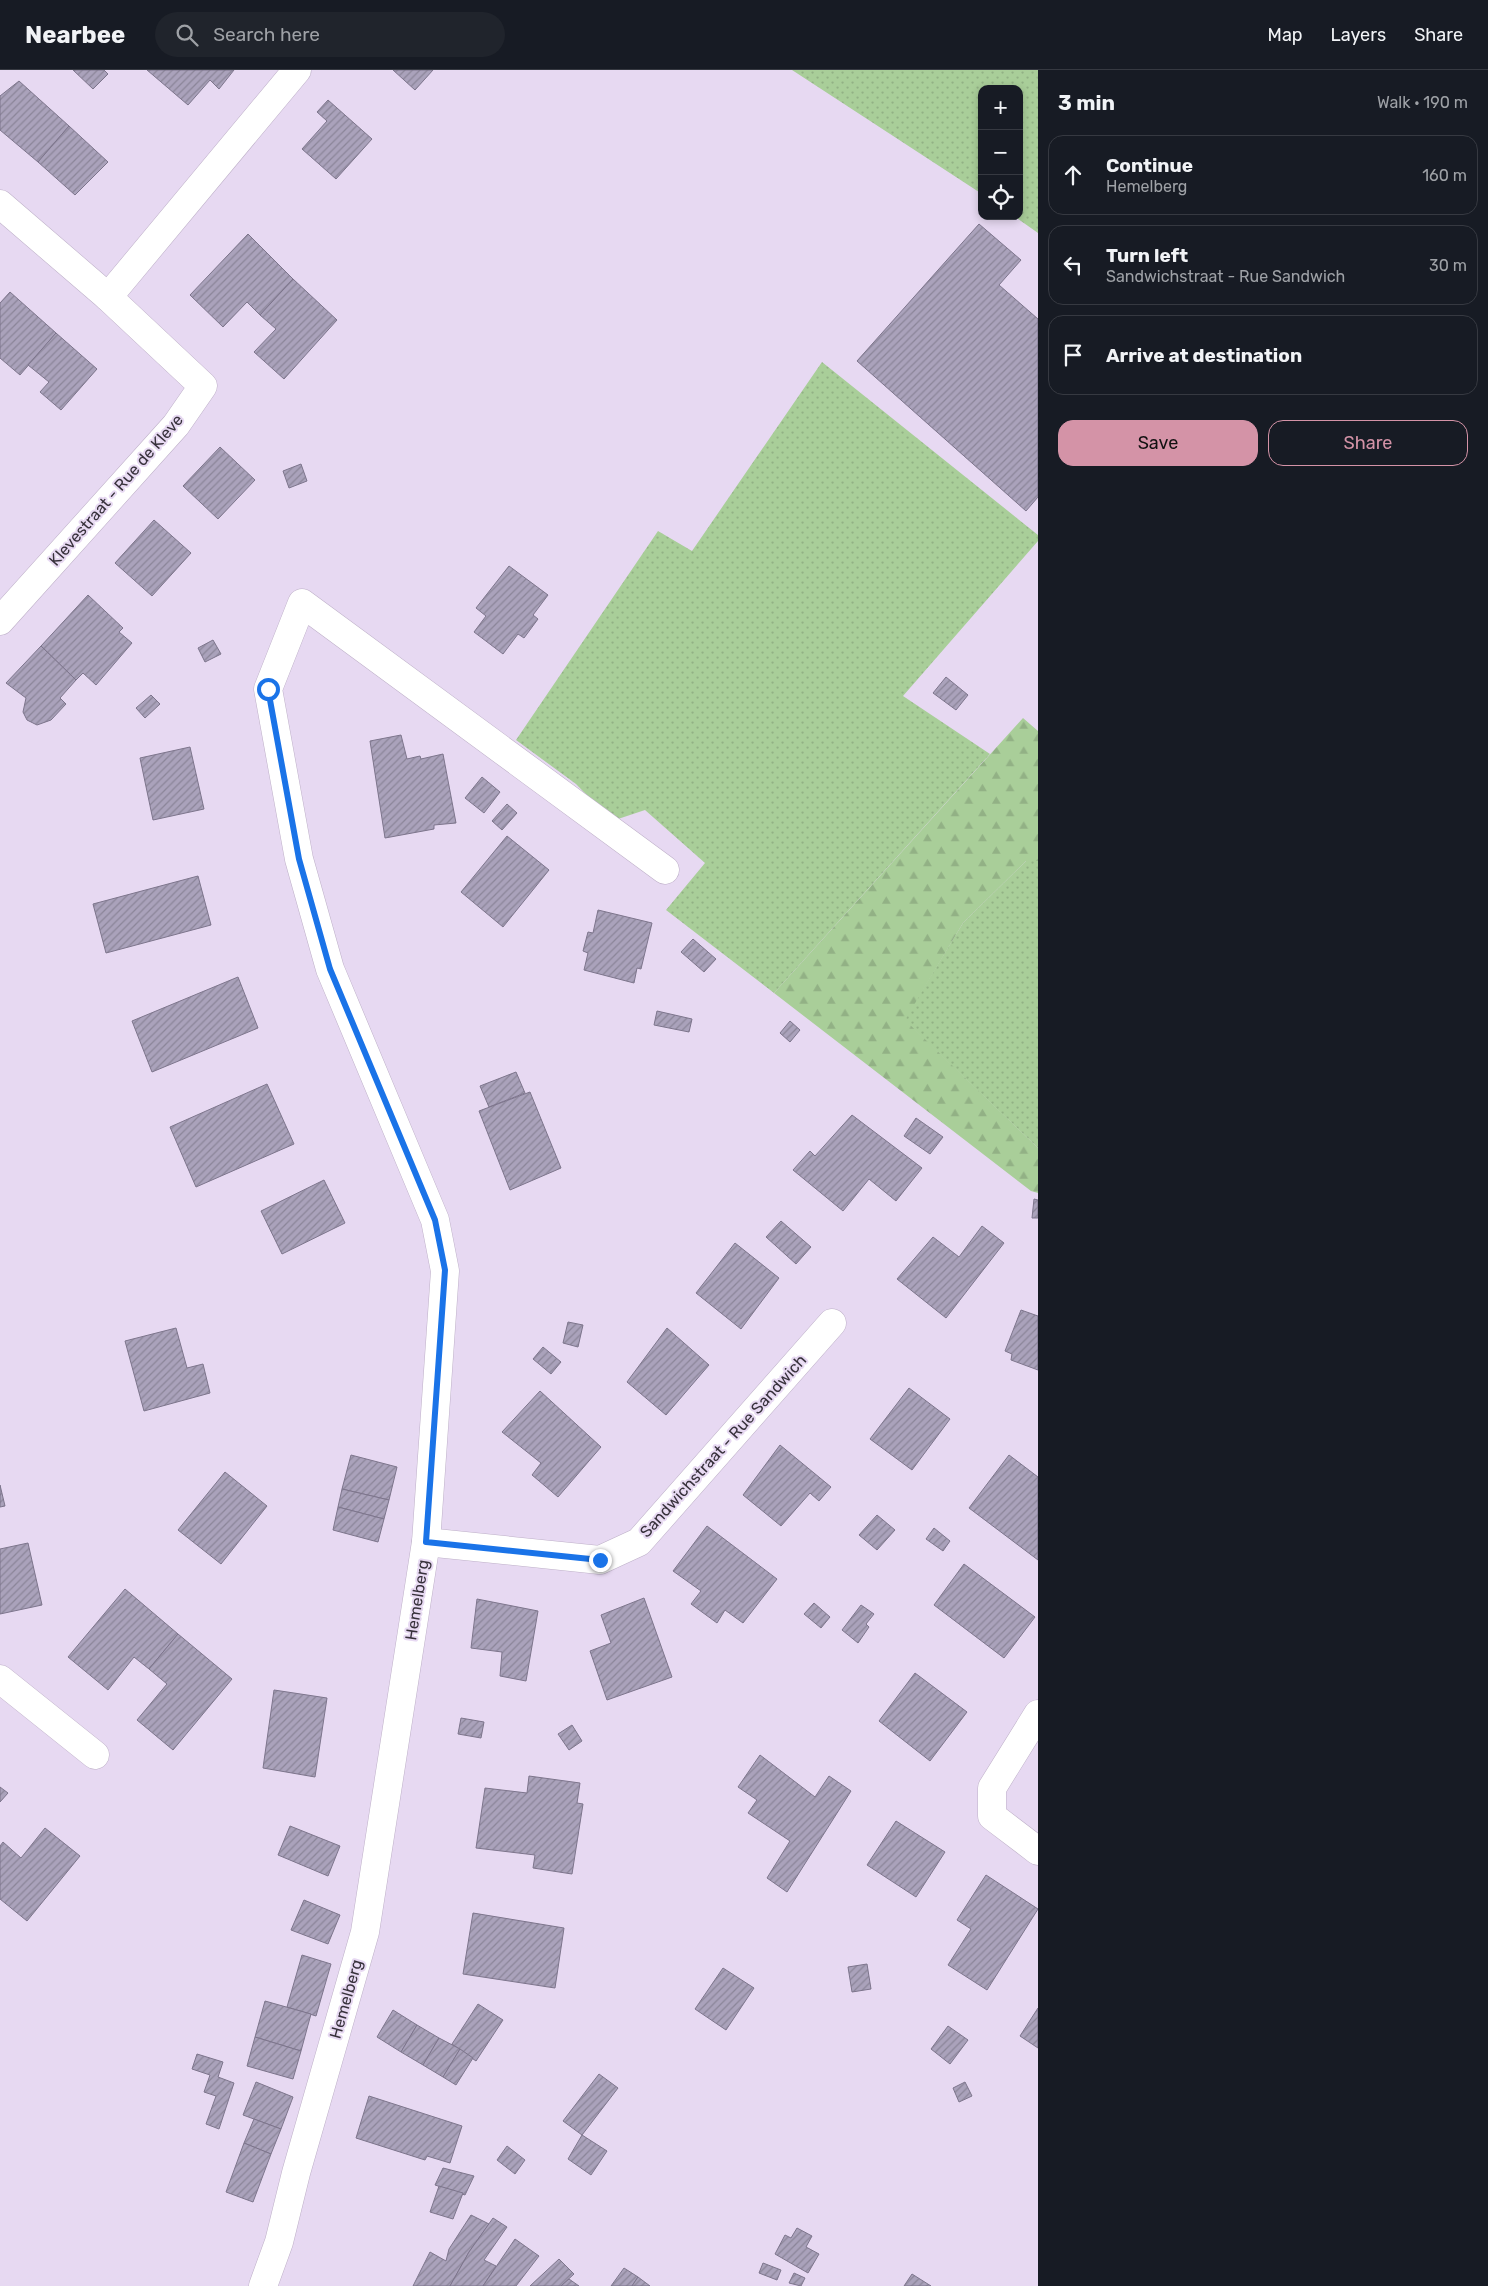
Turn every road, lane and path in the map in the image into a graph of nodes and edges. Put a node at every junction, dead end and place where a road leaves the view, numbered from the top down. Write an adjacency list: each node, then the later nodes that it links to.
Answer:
1 (298, 70): 3 (street)
2 (0, 204): 3 (street, Klevestraat - Rue de Kleve)
3 (108, 297): 4 (street, Klevestraat - Rue de Kleve)
4 (0, 621)
5 (665, 870): 7 (street, Hemelberg)
6 (832, 1323): 7 (street, Sandwichstraat - Rue Sandwich)
7 (426, 1542): 12 (street, Hemelberg)
8 (0, 1679): 10 (street)
9 (1038, 1714): 11 (street)
10 (94, 1755)
11 (1038, 1851)
12 (263, 2286)

